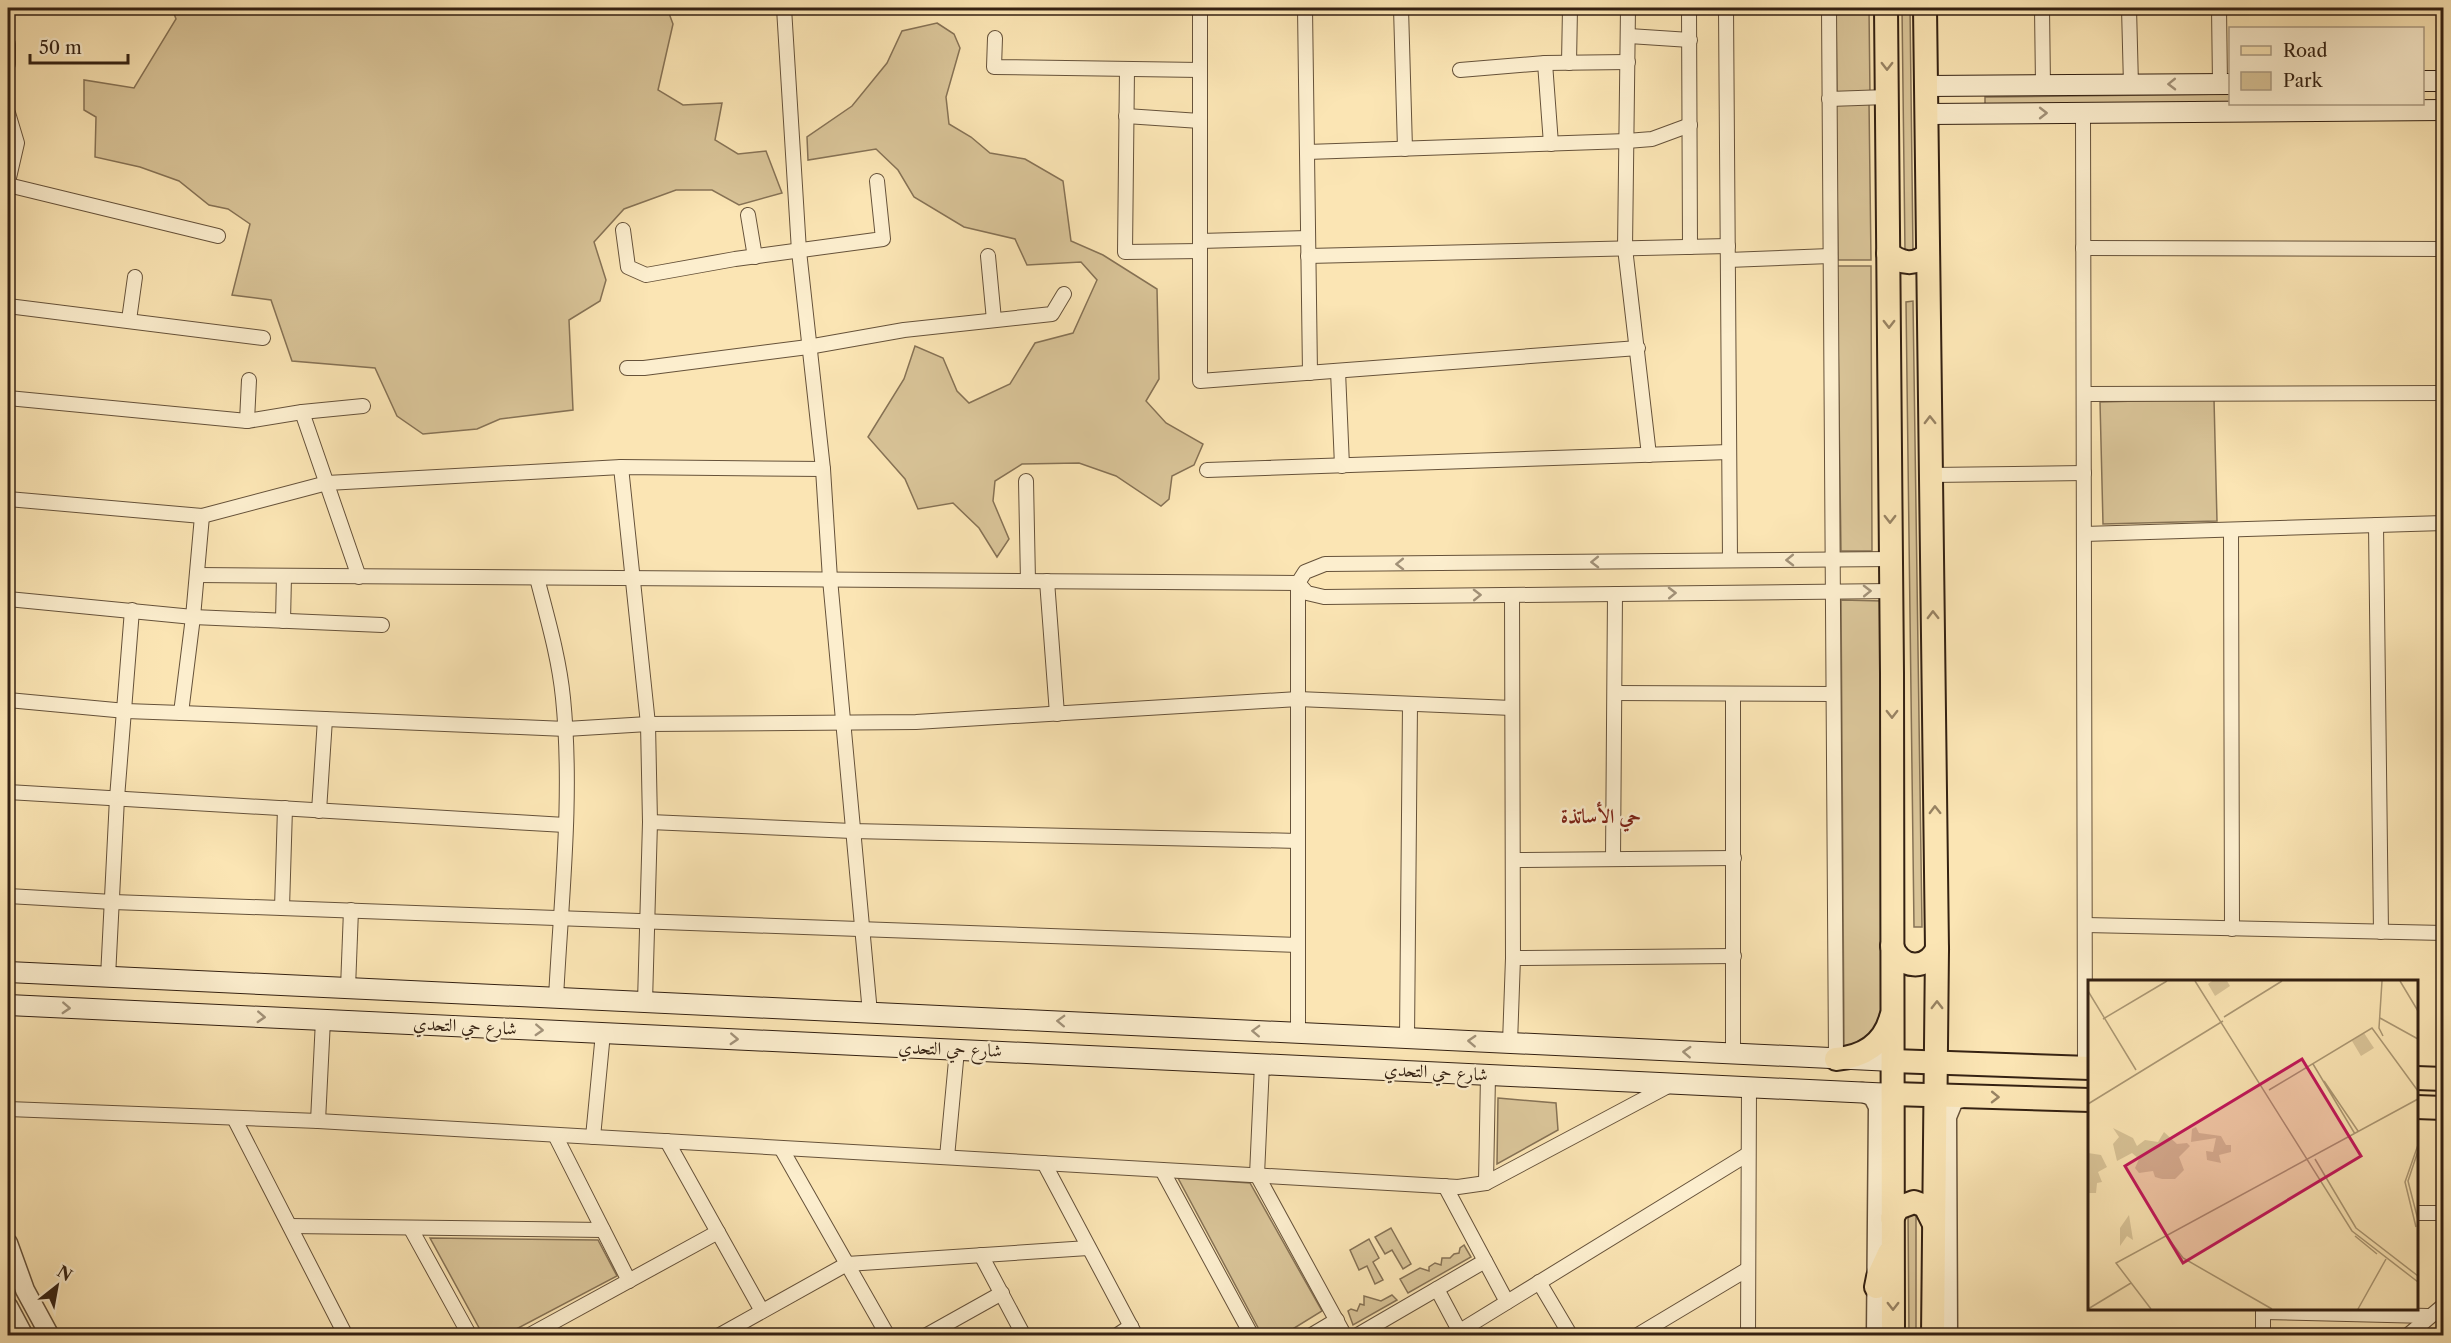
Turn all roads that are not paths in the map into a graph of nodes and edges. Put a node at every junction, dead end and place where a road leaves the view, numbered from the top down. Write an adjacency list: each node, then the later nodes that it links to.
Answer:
1 (784, 8): 61 (street)
2 (1200, 8): 24 (street)
3 (1305, 8): 48 (street)
4 (1401, 8): 47 (street)
5 (1570, 8): 21 (street)
6 (1628, 8): 15 (street)
7 (1689, 8): 17 (street)
8 (1726, 8): 56 (street)
9 (1828, 8): 34 (street)
10 (1886, 8): 33 (main road, one-way to 33)
11 (1925, 8): 30 (main road)
12 (2042, 8): 32 (street)
13 (2129, 8): 29 (street)
14 (2218, 8): 28 (street)
15 (1629, 36): 17 (street); 19 (street)
16 (995, 38): 23 (street)
17 (1690, 40): 44 (street)
18 (8, 44): 22 (street)
19 (1628, 62): 21 (street); 45 (street)
20 (1545, 63): 21 (street); 25 (street); 46 (street)
21 (1569, 63)
22 (8, 64)
23 (1127, 69): 24 (street); 42 (street)
24 (1200, 70): 43 (street)
25 (1460, 70)
26 (2424, 81): 27 (main road)
27 (2444, 81)
28 (2225, 84): 29 (main road, one-way to 29)
29 (2131, 85): 32 (main road)
30 (1926, 86): 31 (main road); 40 (main road)
31 (1987, 86): 32 (main road); 41 (main road)
32 (2043, 86)
33 (1887, 98): 34 (street); 62 (main road)
34 (1829, 99): 66 (street)
35 (2297, 107): 36 (main road); 37 (main road)
36 (2268, 108): 39 (main road)
37 (2444, 110)
38 (8, 113): 50 (street)
39 (2082, 113): 41 (main road, one-way to 39); 59 (street)
40 (1927, 114): 41 (main road); 63 (main road)
41 (1985, 114)
42 (1126, 116): 43 (street); 55 (street)
43 (1200, 121): 55 (street)
44 (1690, 125): 45 (street); 57 (street)
45 (1627, 141): 46 (street); 58 (street)
46 (1551, 144): 47 (street)
47 (1405, 149): 48 (street)
48 (1307, 152): 54 (street)
49 (877, 181): 61 (street)
50 (8, 184): 53 (street)
51 (748, 215): 67 (street)
52 (623, 230): 67 (street)
53 (218, 236)
54 (1308, 238): 55 (street); 65 (street)
55 (1200, 246): 81 (street)
56 (1728, 246): 57 (street); 68 (street)
57 (1690, 247): 58 (street)
58 (1625, 248): 65 (street); 78 (street)
59 (2083, 248): 60 (street); 84 (street)
60 (2444, 249)
61 (800, 251): 67 (street); 77 (street)
62 (1888, 253): 63 (main road); 71 (main road)
63 (1928, 254): 70 (main road)
64 (988, 256): 75 (street)
65 (1308, 256): 81 (street)
66 (1830, 256): 68 (street); 105 (street)
67 (755, 257)
68 (1728, 260): 89 (street)
69 (135, 277): 74 (street)
70 (1929, 286): 71 (main road); 96 (main road, one-way to 70)
71 (1888, 288): 106 (main road, one-way to 106)
72 (1064, 294): 75 (street)
73 (8, 306): 74 (street)
74 (129, 320): 76 (street)
75 (994, 320): 77 (street)
76 (263, 338)
77 (808, 347): 79 (street); 93 (street)
78 (1638, 348): 80 (street); 90 (street)
79 (627, 368)
80 (1338, 371): 81 (street); 91 (street)
81 (1310, 373)
82 (249, 380): 88 (street)
83 (2444, 393): 84 (street)
84 (2084, 394): 95 (street)
85 (8, 398): 88 (street)
86 (363, 406): 87 (street)
87 (302, 412): 88 (street); 98 (street)
88 (247, 421)
89 (1729, 452): 90 (street); 107 (street)
90 (1649, 455): 91 (street)
91 (1342, 465): 94 (street)
92 (621, 467): 93 (street); 98 (street); 112 (street)
93 (823, 469): 113 (street)
94 (1207, 470)
95 (2084, 473): 96 (street); 104 (street)
96 (1931, 475): 164 (main road, one-way to 96)
97 (1026, 480): 114 (street)
98 (327, 483): 100 (street); 110 (street)
99 (8, 499): 100 (street)
100 (202, 516): 108 (street)
101 (2444, 523): 102 (street)
102 (2376, 525): 103 (street); 160 (street)
103 (2231, 530): 104 (street); 159 (street)
104 (2084, 534): 157 (street)
105 (1832, 559): 106 (street); 107 (street, one-way to 107); 118 (street)
106 (1891, 559): 117 (main road)
107 (1730, 560): 116 (street, one-way to 116)
108 (197, 575): 109 (street); 123 (street)
109 (284, 576): 110 (street); 124 (street)
110 (358, 577): 111 (street)
111 (537, 578): 112 (street); 139 (street)
112 (633, 579): 113 (street); 138 (street)
113 (830, 579): 114 (street); 137 (street)
114 (1028, 581): 115 (street)
115 (1047, 581): 116 (street); 135 (street)
116 (1298, 583): 120 (street, one-way to 120); 129 (street)
117 (1891, 591): 118 (street, one-way to 117); 163 (main road, one-way to 163)
118 (1833, 592): 119 (street, one-way to 118); 128 (street)
119 (1615, 594): 120 (street); 126 (street)
120 (1512, 595): 132 (street)
121 (8, 599): 122 (street)
122 (132, 610): 123 (street); 133 (street)
123 (193, 616): 124 (street); 134 (street)
124 (283, 621): 125 (street)
125 (382, 625)
126 (1615, 693): 127 (street); 149 (street)
127 (1733, 694): 128 (street); 148 (street)
128 (1833, 694): 189 (street)
129 (1298, 699): 131 (street); 135 (street); 147 (street)
130 (8, 700): 133 (street)
131 (1410, 704): 132 (street); 182 (street)
132 (1512, 708): 150 (street)
133 (126, 711): 134 (street); 141 (street)
134 (181, 713): 136 (street)
135 (1057, 714): 137 (street)
136 (325, 719): 139 (street); 143 (street)
137 (843, 723): 138 (street); 146 (street)
138 (648, 724): 139 (street); 144 (street)
139 (566, 729): 145 (street)
140 (8, 792): 141 (street)
141 (117, 798): 142 (street); 152 (street)
142 (285, 808): 143 (street); 153 (street)
143 (319, 811): 145 (street)
144 (650, 822): 146 (street); 156 (street)
145 (565, 825): 155 (street)
146 (852, 831): 147 (street); 158 (street)
147 (1298, 841): 162 (street)
148 (1734, 858): 149 (street); 165 (street)
149 (1613, 859): 150 (street)
150 (1513, 860): 166 (street)
151 (8, 896): 152 (street)
152 (113, 902): 153 (street); 168 (street)
153 (282, 908): 154 (street)
154 (351, 910): 155 (street); 169 (street)
155 (560, 918): 156 (street); 170 (street)
156 (646, 921): 158 (street); 171 (street)
157 (2086, 925): 159 (street); 194 (street)
158 (861, 928): 162 (street); 174 (street)
159 (2232, 928): 160 (street)
160 (2381, 932): 161 (street)
161 (2444, 933)
162 (1298, 945): 179 (street)
163 (1892, 946): 164 (main road); 173 (main road)
164 (1937, 949): 192 (main road, one-way to 164)
165 (1734, 956): 166 (street); 185 (street)
166 (1513, 958): 183 (street)
167 (8, 972): 168 (main road, شارع حي التحدي)
168 (108, 976): 169 (main road, شارع حي التحدي)
169 (348, 988): 170 (main road, شارع حي التحدي)
170 (556, 998): 171 (main road, شارع حي التحدي)
171 (645, 1002): 174 (main road, شارع حي التحدي)
172 (8, 1005): 175 (main road, شارع حي التحدي, one-way to 175)
173 (1893, 1010): 189 (main road); 190 (main road)
174 (870, 1013): 176 (main road, شارع حي التحدي, one-way to 174)
175 (323, 1020): 178 (main road, شارع حي التحدي, one-way to 178); 210 (street)
176 (1102, 1022): 177 (main road, شارع حي التحدي); 186 (main road)
177 (1165, 1027): 179 (main road, شارع حي التحدي, one-way to 177); 188 (main road)
178 (603, 1033): 184 (main road, شارع حي التحدي, one-way to 184); 212 (street)
179 (1298, 1033): 180 (main road, شارع حي التحدي)
180 (1328, 1035): 181 (main road, شارع حي التحدي); 193 (main road)
181 (1375, 1037): 182 (main road, شارع حي التحدي); 195 (main road)
182 (1407, 1038): 183 (main road, شارع حي التحدي, one-way to 182)
183 (1510, 1043): 185 (main road, شارع حي التحدي, one-way to 183)
184 (957, 1050): 186 (main road, شارع حي التحدي); 216 (street)
185 (1733, 1054): 187 (main road, شارع حي التحدي)
186 (1097, 1055): 188 (main road, شارع حي التحدي)
187 (1764, 1056): 189 (main road, شارع حي التحدي); 200 (main road)
188 (1167, 1059): 191 (main road, شارع حي التحدي)
189 (1836, 1059): 190 (main road, شارع حي التحدي)
190 (1893, 1061): 192 (main road); 202 (main road)
191 (1262, 1064): 193 (main road, شارع حي التحدي); 219 (street)
192 (1937, 1064): 194 (main road); 203 (main road)
193 (1329, 1067): 195 (main road, شارع حي التحدي)
194 (2087, 1068)
195 (1377, 1069): 196 (main road, شارع حي التحدي)
196 (1488, 1075): 199 (main road, شارع حي التحدي); 220 (street)
197 (2418, 1078): 198 (main road)
198 (2444, 1079)
199 (1673, 1083): 200 (main road, شارع حي التحدي); 220 (street)
200 (1755, 1087): 201 (main road, شارع حي التحدي); 215 (street)
201 (1862, 1092): 202 (main road, شارع حي التحدي); 239 (street)
202 (1893, 1094): 203 (main road); 226 (main road)
203 (1936, 1096): 204 (main road); 224 (main road)
204 (1968, 1096): 205 (main road, one-way to 205); 236 (street)
205 (2088, 1100)
206 (2418, 1107): 207 (main road)
207 (2444, 1108)
208 (8, 1109): 209 (street)
209 (234, 1118): 210 (street); 225 (street)
210 (318, 1121): 211 (street)
211 (555, 1135): 212 (street); 228 (street)
212 (593, 1137): 213 (street)
213 (667, 1141): 214 (street); 229 (street)
214 (781, 1148): 216 (street); 234 (street)
215 (1748, 1154): 235 (street); 238 (street)
216 (946, 1157): 217 (street)
217 (1044, 1163): 218 (street); 231 (street)
218 (1162, 1170): 219 (street); 261 (street)
219 (1257, 1175): 221 (street); 248 (street)
220 (1486, 1183): 221 (street)
221 (1445, 1186): 233 (street)
222 (2418, 1213): 223 (street)
223 (2444, 1213)
224 (1933, 1222): 226 (main road); 236 (main road)
225 (290, 1226): 227 (street); 253 (street)
226 (1892, 1226): 239 (main road); 269 (main road, one-way to 269)
227 (411, 1229): 228 (street); 254 (street)
228 (603, 1230): 237 (street)
229 (718, 1232): 237 (street); 246 (street)
230 (8, 1243): 252 (street)
231 (1088, 1248): 232 (street); 249 (street)
232 (981, 1255): 234 (street); 241 (street)
233 (1485, 1261): 240 (street); 242 (street)
234 (848, 1264): 246 (street); 257 (street)
235 (1748, 1269): 266 (street); 267 (street)
236 (1940, 1276): 270 (main road); 271 (street)
237 (629, 1281): 255 (street)
238 (1539, 1282): 242 (street); 265 (street)
239 (1876, 1287): 268 (street)
240 (1437, 1289): 250 (street); 264 (street)
241 (1002, 1293): 258 (street); 259 (street)
242 (1507, 1302): 250 (street)
243 (2444, 1305): 247 (street)
244 (8, 1306): 251 (street)
245 (2263, 1310): 247 (street); 272 (street)
246 (762, 1311): 256 (street)
247 (2428, 1316): 273 (street)
248 (1337, 1320): 262 (street); 263 (street)
249 (1134, 1331): 260 (street)
250 (1461, 1333)
251 (24, 1335)
252 (50, 1335)
253 (346, 1335)
254 (470, 1335)
255 (528, 1335)
256 (718, 1335)
257 (888, 1335)
258 (925, 1335)
259 (1024, 1335)
260 (1116, 1335)
261 (1252, 1335)
262 (1311, 1335)
263 (1345, 1335)
264 (1356, 1335)
265 (1571, 1335)
266 (1636, 1335)
267 (1748, 1335)
268 (1876, 1335)
269 (1893, 1335)
270 (1934, 1335)
271 (1948, 1335)
272 (2263, 1335)
273 (2407, 1335)

